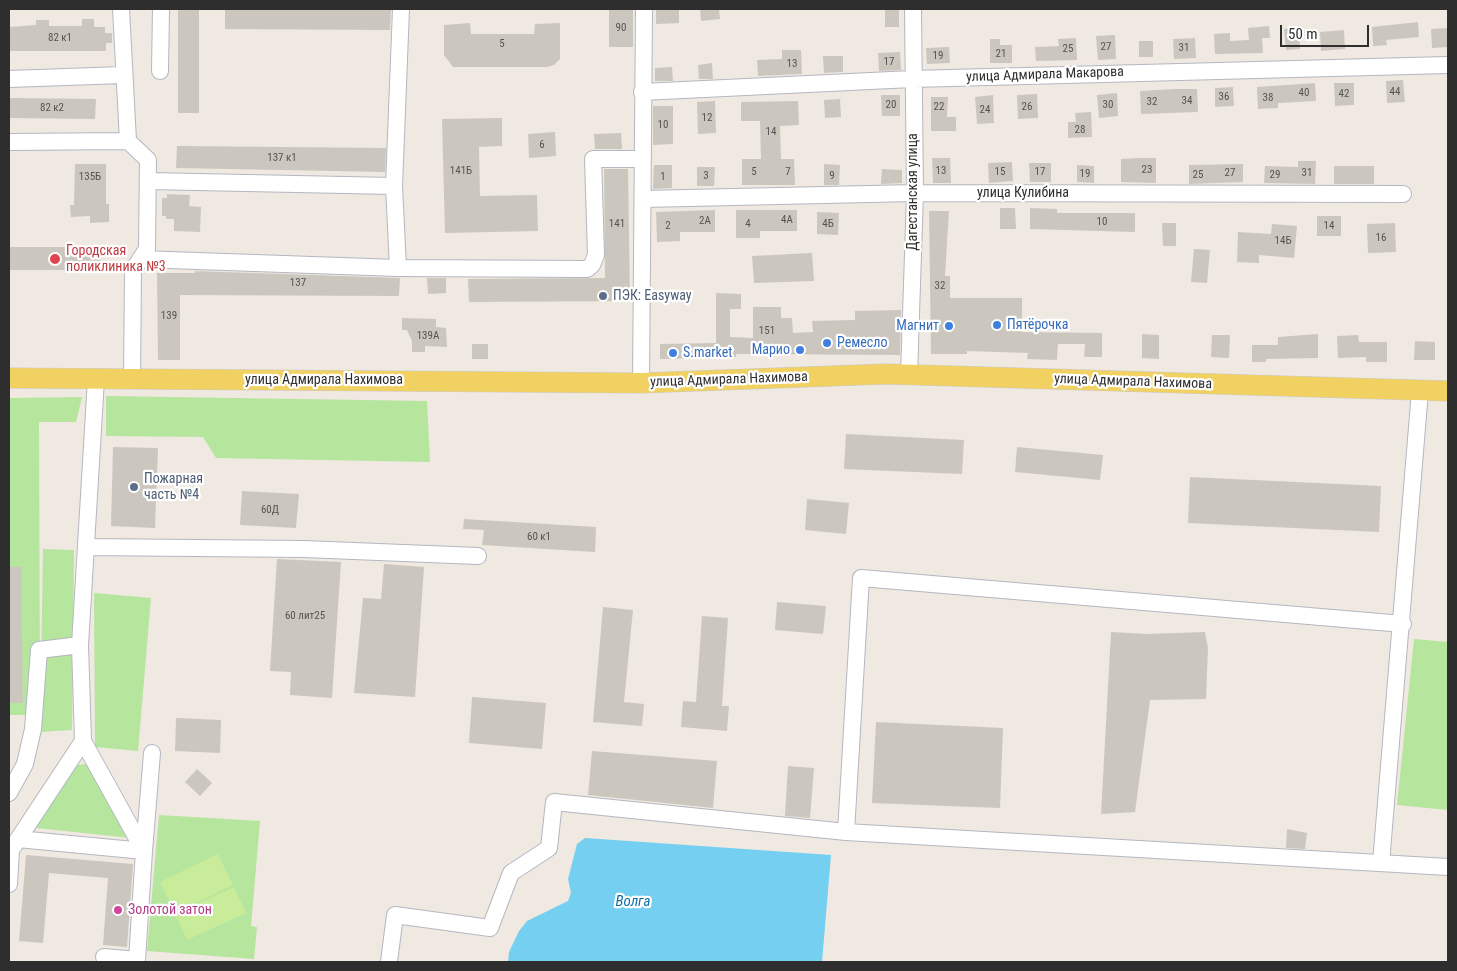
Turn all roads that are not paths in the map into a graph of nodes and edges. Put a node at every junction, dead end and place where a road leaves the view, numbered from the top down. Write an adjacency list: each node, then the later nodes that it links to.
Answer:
1 (121, 9): 8 (street)
2 (161, 9): 7 (street)
3 (401, 9): 16 (street)
4 (644, 9): 11 (street)
5 (913, 9): 10 (street, Дагестанская улица)
6 (1448, 64): 10 (street, улица Адмирала Макарова)
7 (160, 71)
8 (123, 75): 9 (street); 12 (street)
9 (9, 79)
10 (912, 79): 11 (street, улица Адмирала Макарова); 17 (street, Дагестанская улица)
11 (642, 92): 14 (street)
12 (128, 141): 13 (street); 15 (street)
13 (9, 142)
14 (643, 159): 19 (street); 21 (street)
15 (148, 180): 16 (street); 20 (street)
16 (394, 186): 21 (street)
17 (915, 193): 18 (street, улица Кулибина); 19 (street, улица Кулибина); 22 (street, Дагестанская улица)
18 (1404, 194)
19 (643, 199): 26 (street)
20 (140, 259): 21 (street); 25 (street)
21 (398, 268)
22 (909, 375): 26 (main road, улица Адмирала Нахимова); 28 (main road, улица Адмирала Нахимова)
23 (9, 378): 24 (main road, улица Адмирала Нахимова)
24 (96, 379): 25 (main road, улица Адмирала Нахимова); 29 (street)
25 (132, 379): 26 (main road, улица Адмирала Нахимова)
26 (642, 383)
27 (1448, 390): 28 (main road, улица Адмирала Нахимова)
28 (1420, 391): 31 (street)
29 (86, 547): 30 (street); 32 (street)
30 (478, 556)
31 (1402, 624): 36 (street); 39 (street)
32 (80, 645): 33 (street); 35 (street)
33 (83, 741): 37 (street); 38 (street)
34 (152, 753): 38 (street)
35 (9, 793)
36 (846, 832): 39 (street); 43 (street)
37 (18, 839): 38 (street); 41 (street)
38 (144, 850): 42 (street)
39 (1380, 863): 40 (street)
40 (1448, 867)
41 (9, 884)
42 (104, 957)
43 (389, 962)

